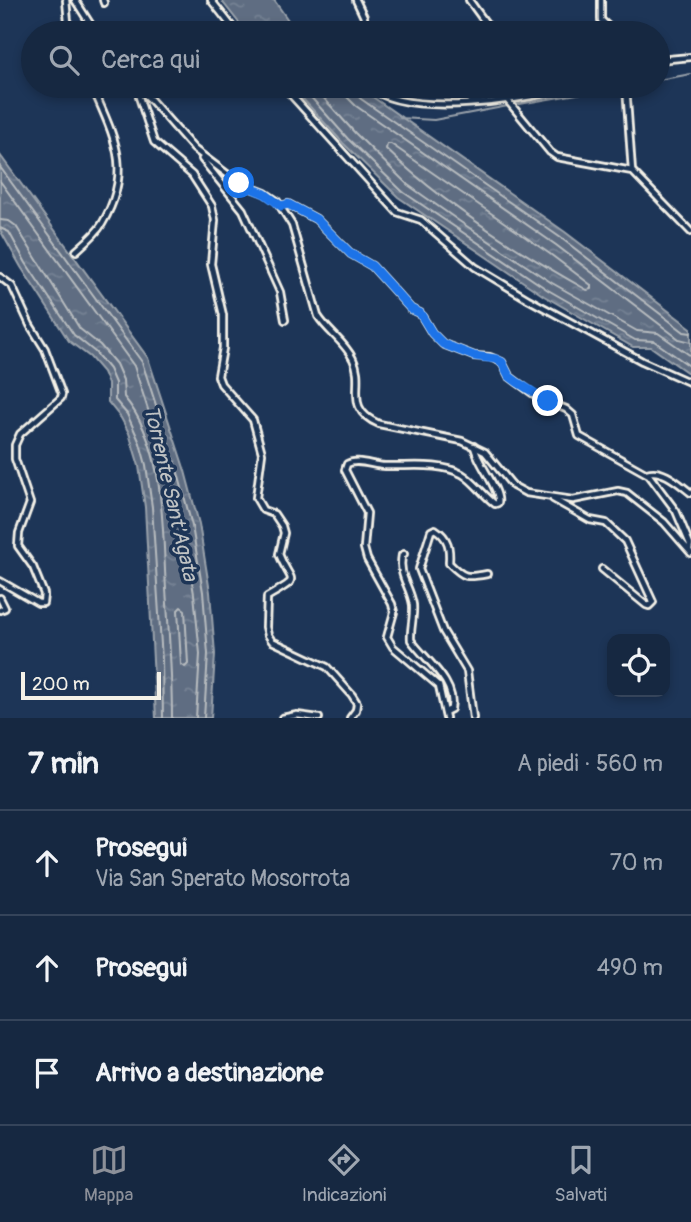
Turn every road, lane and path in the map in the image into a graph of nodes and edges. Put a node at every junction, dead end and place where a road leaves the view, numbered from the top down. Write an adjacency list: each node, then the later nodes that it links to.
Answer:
1 (66, 0): 7 (street)
2 (75, 0): 8 (street)
3 (211, 0): 9 (street)
4 (356, 0): 10 (street)
5 (469, 0): 11 (street)
6 (601, 0): 12 (street)
7 (68, 21)
8 (88, 21)
9 (228, 21)
10 (364, 21)
11 (484, 21)
12 (602, 21)
13 (691, 57): 14 (street)
14 (670, 58)
15 (97, 98): 29 (street)
16 (139, 98): 47 (street)
17 (148, 98): 25 (street)
18 (294, 98): 32 (street)
19 (389, 98): 24 (street)
20 (483, 98): 24 (street)
21 (525, 98): 23 (street)
22 (628, 98): 26 (street)
23 (508, 102): 24 (street); 26 (street)
24 (468, 103)
25 (195, 149): 27 (street); 31 (street)
26 (632, 171): 28 (street)
27 (281, 206): 33 (street); 34 (street)
28 (691, 232)
29 (76, 251)
30 (0, 277): 41 (street)
31 (285, 320)
32 (691, 383)
33 (474, 445): 36 (street); 44 (street)
34 (646, 473): 35 (street); 37 (street)
35 (691, 493)
36 (552, 498): 37 (street); 39 (street)
37 (690, 552)
38 (404, 554): 44 (street)
39 (602, 569)
40 (487, 573): 49 (street)
41 (0, 581)
42 (0, 598): 43 (street)
43 (0, 610)
44 (445, 712): 48 (street)
45 (282, 718): 46 (street)
46 (319, 718)
47 (350, 718)
48 (446, 718)
49 (473, 718)

